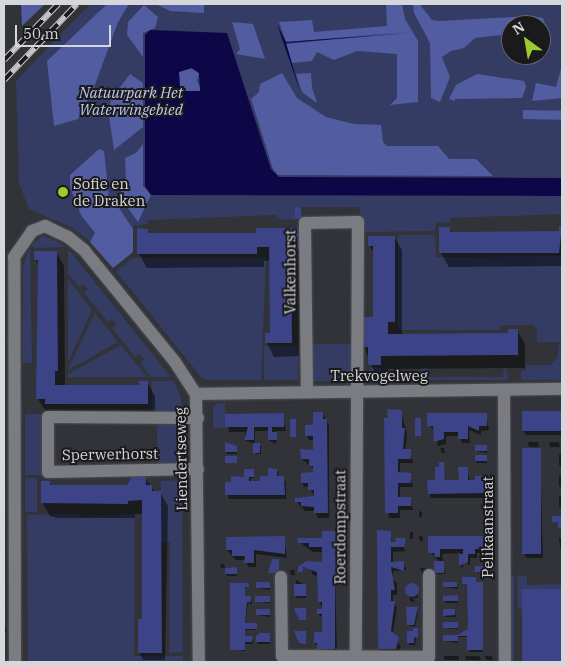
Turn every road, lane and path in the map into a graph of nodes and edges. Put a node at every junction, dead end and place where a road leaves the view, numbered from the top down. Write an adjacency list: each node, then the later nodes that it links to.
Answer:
1 (9, 280): 6 (street, Liendertseweg); 9 (street)
2 (562, 389): 5 (street, Trekvogelweg)
3 (307, 392): 4 (street, Trekvogelweg); 4 (street, Valkenhorst); 6 (street, Trekvogelweg)
4 (356, 392): 5 (street, Trekvogelweg); 12 (street, Roerdompstraat)
5 (504, 392): 15 (street, Pelikaanstraat)
6 (196, 394): 7 (street, Liendertseweg)
7 (198, 418): 8 (street, Liendertseweg); 8 (street, Sperwerhorst)
8 (198, 469): 14 (street, Liendertseweg)
9 (9, 490): 13 (street)
10 (429, 575): 12 (street)
11 (281, 577): 12 (street)
12 (356, 660)
13 (15, 662)
14 (199, 662)
15 (505, 662)

